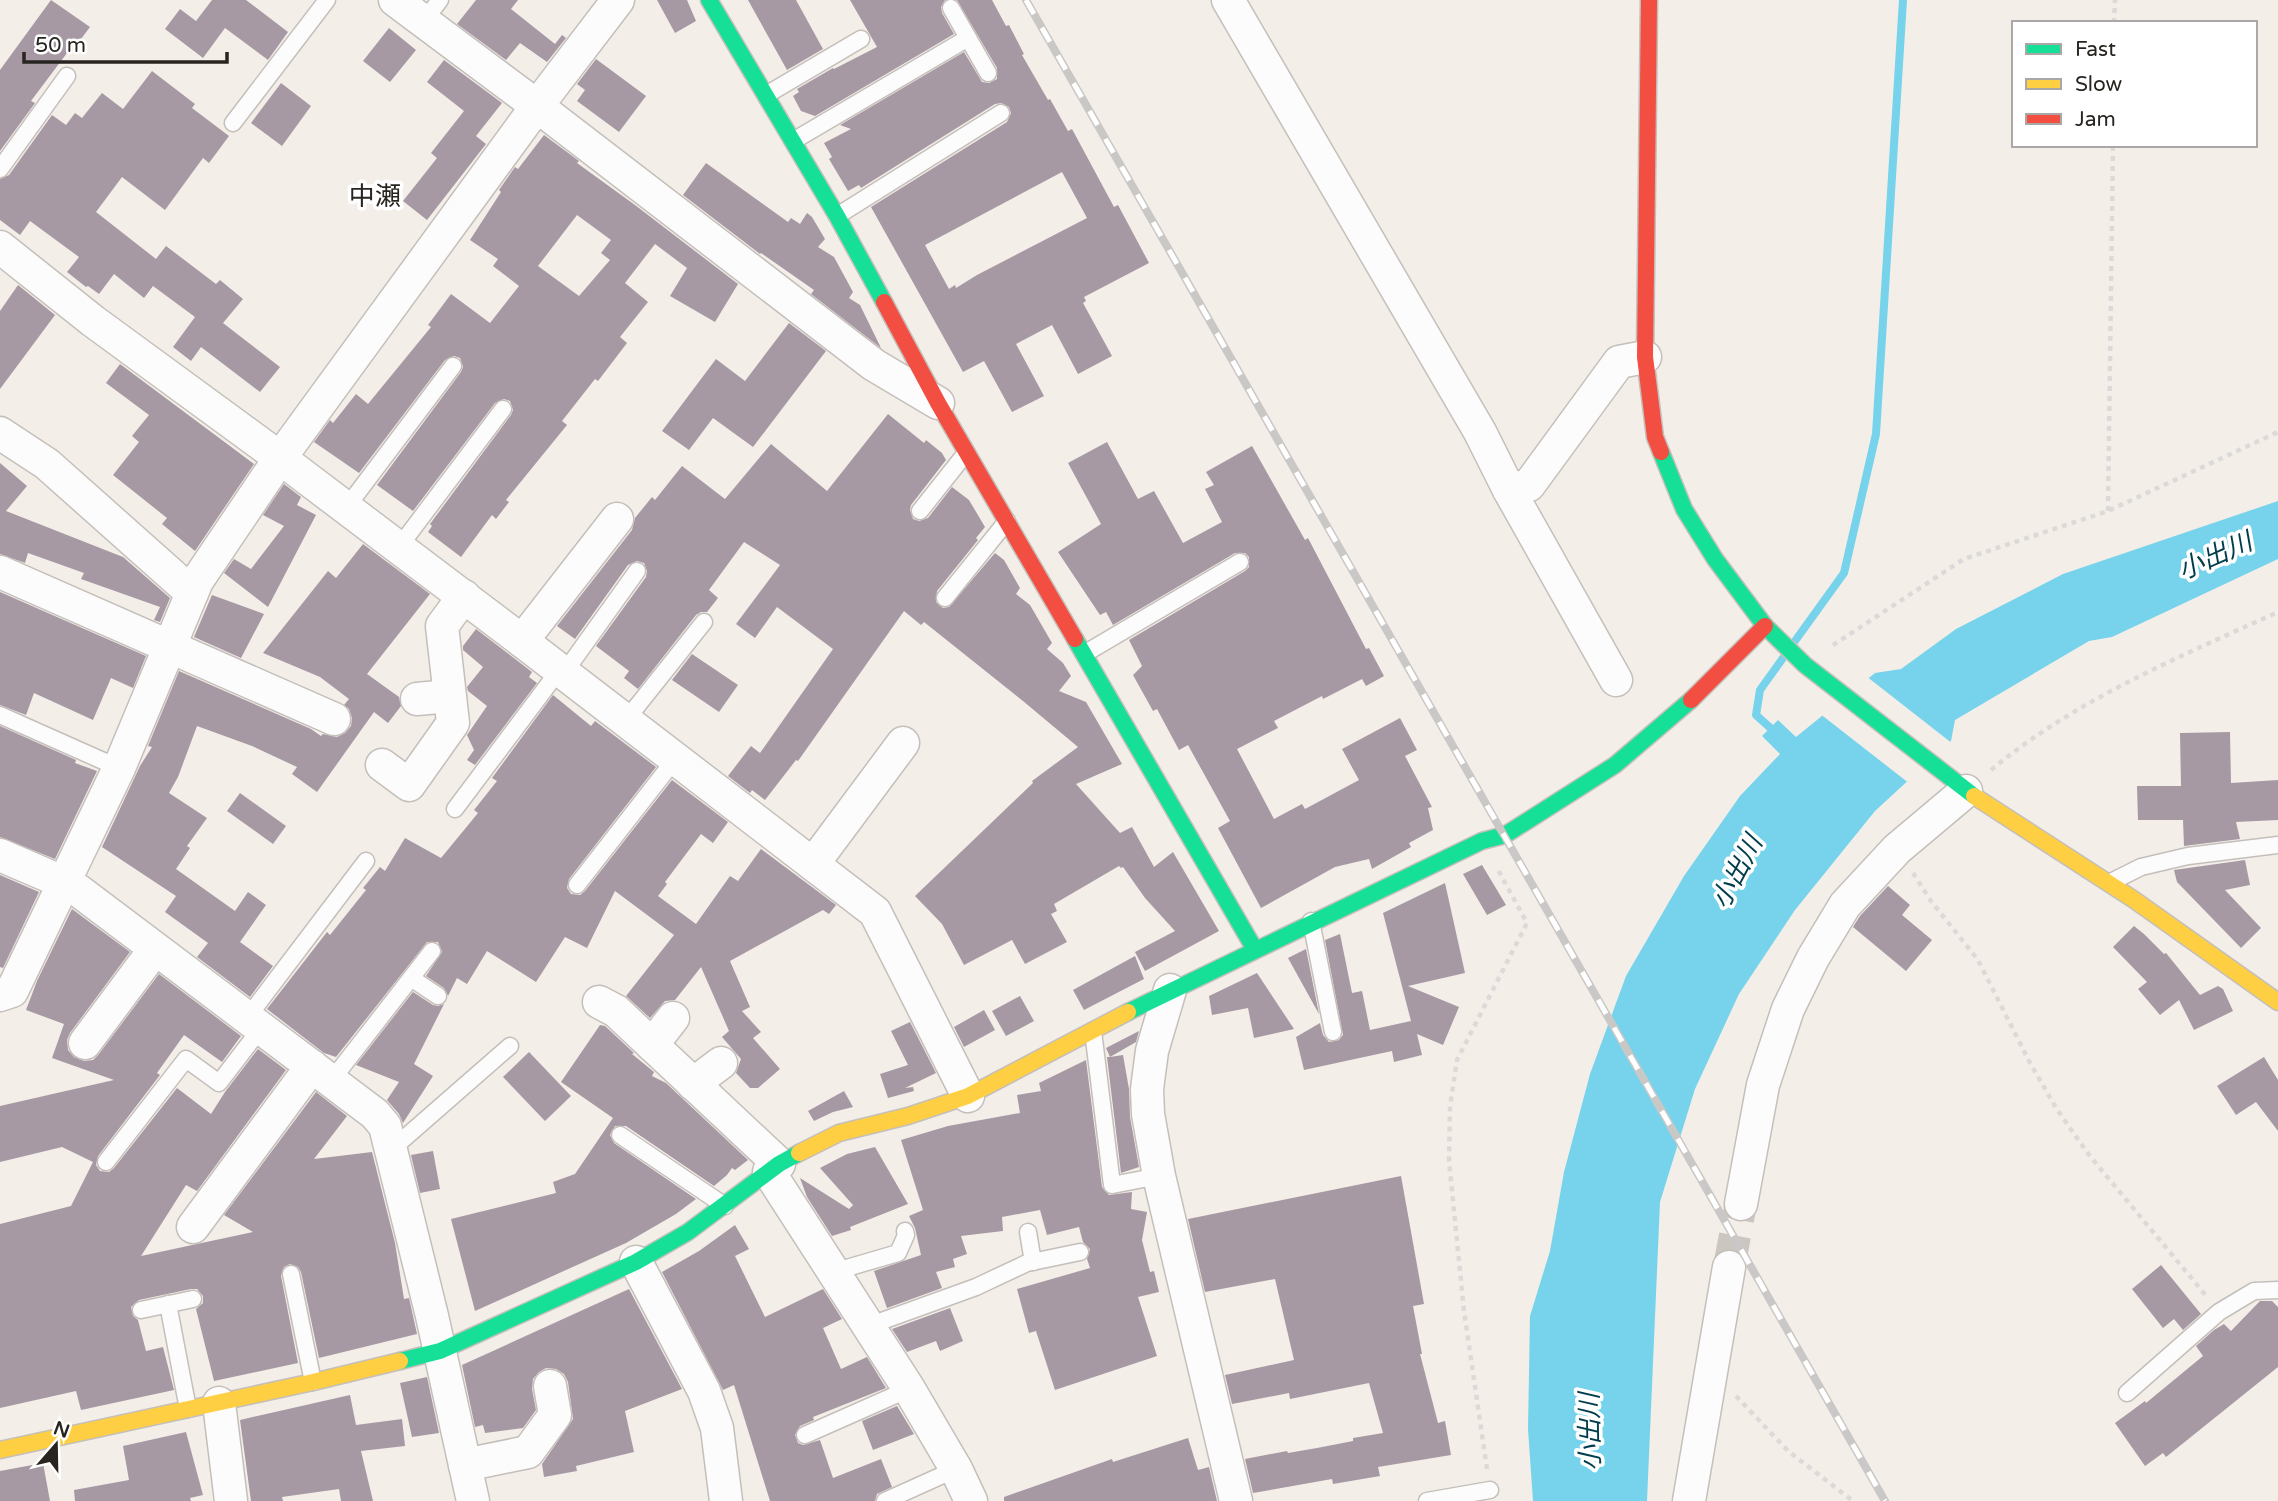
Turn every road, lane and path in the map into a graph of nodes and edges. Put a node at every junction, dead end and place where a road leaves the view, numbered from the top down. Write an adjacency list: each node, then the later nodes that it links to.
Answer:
1 (327, 0): 18 (lane)
2 (395, 0): 9 (street)
3 (618, 0): 16 (street)
4 (709, 0): 15 (street)
5 (1228, 0): 32 (street)
6 (1649, 0): 24 (street)
7 (2115, 0): 10 (path)
8 (951, 8): 11 (lane)
9 (432, 11): 16 (street)
10 (2114, 21)
11 (968, 38): 13 (lane); 19 (lane)
12 (861, 39): 15 (lane)
13 (988, 73)
14 (67, 76): 21 (lane)
15 (766, 95): 19 (street)
16 (537, 106): 26 (street); 31 (street)
17 (1001, 113): 22 (lane)
18 (233, 123)
19 (793, 141): 22 (street)
20 (2113, 147): 35 (path)
21 (0, 169)
22 (837, 216): 26 (street)
23 (0, 247): 31 (street)
24 (1645, 357): 32 (street); 47 (street)
25 (453, 366): 33 (lane)
26 (938, 403): 30 (street)
27 (503, 408): 38 (lane)
28 (2278, 432): 35 (path)
29 (0, 433): 42 (street)
30 (967, 452): 34 (lane); 37 (street)
31 (281, 458): 33 (street); 42 (street)
32 (1509, 490): 53 (street)
33 (346, 508): 38 (street)
34 (919, 511)
35 (2108, 511): 51 (path)
36 (617, 519): 48 (street)
37 (1007, 521): 44 (lane); 50 (street)
38 (399, 547): 43 (street)
39 (1240, 562): 50 (lane)
40 (637, 570): 52 (lane)
41 (0, 572): 49 (street)
42 (192, 593): 49 (street)
43 (464, 596): 48 (street); 54 (street)
44 (945, 598)
45 (2278, 612): 63 (path)
46 (704, 622): 58 (lane)
47 (1765, 626): 51 (street); 65 (street)
48 (522, 640): 52 (street)
49 (168, 647): 57 (street); 62 (street)
50 (1084, 654): 75 (street)
51 (1805, 665): 63 (street)
52 (562, 671): 58 (street); 64 (lane)
53 (1616, 680)
54 (449, 696): 55 (street); 61 (street)
55 (416, 699)
56 (0, 715): 62 (lane)
57 (334, 719)
58 (626, 720): 60 (street)
59 (903, 743): 70 (street)
60 (676, 758): 70 (street); 73 (lane)
61 (382, 765)
62 (119, 768): 71 (street)
63 (1961, 787): 67 (street); 72 (street)
64 (456, 809)
65 (1482, 841): 74 (street); 128 (path)
66 (2278, 845): 72 (lane)
67 (1897, 849): 100 (street); 115 (path)
68 (0, 855): 71 (street)
69 (366, 861): 85 (lane)
70 (813, 864): 94 (street)
71 (65, 883): 76 (street); 80 (street)
72 (2109, 883): 83 (street)
73 (577, 886)
74 (1311, 921): 75 (street); 87 (lane)
75 (1254, 948): 79 (street)
76 (155, 949): 85 (street); 88 (street)
77 (432, 951): 78 (lane)
78 (411, 978): 81 (lane); 92 (lane)
79 (1170, 989): 86 (street); 99 (street)
80 (0, 995)
81 (438, 996)
82 (599, 1002): 89 (street)
83 (2278, 1002)
84 (673, 1018): 89 (street)
85 (254, 1023): 92 (street); 97 (lane)
86 (1093, 1029): 94 (street); 99 (lane)
87 (1333, 1032)
88 (85, 1042)
89 (652, 1045): 93 (street)
90 (510, 1046): 96 (lane)
91 (721, 1063): 93 (street)
92 (322, 1074): 96 (street); 102 (street)
93 (693, 1084): 98 (street)
94 (968, 1096): 98 (street)
95 (620, 1135): 101 (lane)
96 (392, 1149): 117 (street)
97 (106, 1163)
98 (774, 1168): 101 (street); 109 (street)
99 (1159, 1176): 134 (street)
100 (1741, 1204)
101 (725, 1206): 106 (street)
102 (193, 1227)
103 (905, 1231): 109 (lane)
104 (1028, 1232): 107 (lane)
105 (1080, 1252): 107 (lane)
106 (636, 1262): 117 (street); 131 (street)
107 (1033, 1262): 116 (lane)
108 (1729, 1267): 136 (street)
109 (832, 1272): 116 (street)
110 (291, 1274): 118 (lane)
111 (2278, 1290): 115 (lane)
112 (193, 1298): 113 (lane)
113 (168, 1304): 114 (lane); 123 (lane)
114 (141, 1310)
115 (2218, 1311): 122 (lane)
116 (868, 1326): 120 (street)
117 (440, 1351): 118 (street); 126 (street)
118 (313, 1382): 123 (street)
119 (550, 1386): 126 (street)
120 (909, 1390): 124 (lane); 127 (street)
121 (1731, 1391): 137 (path)
122 (2127, 1393)
123 (204, 1406): 125 (street); 129 (street)
124 (805, 1435)
125 (0, 1450)
126 (465, 1465): 130 (street)
127 (956, 1469): 132 (lane); 133 (street)
128 (1490, 1490): 135 (lane)
129 (231, 1501)
130 (473, 1501)
131 (726, 1501)
132 (885, 1501)
133 (971, 1501)
134 (1236, 1501)
135 (1427, 1501)
136 (1689, 1501)
137 (1853, 1501)

